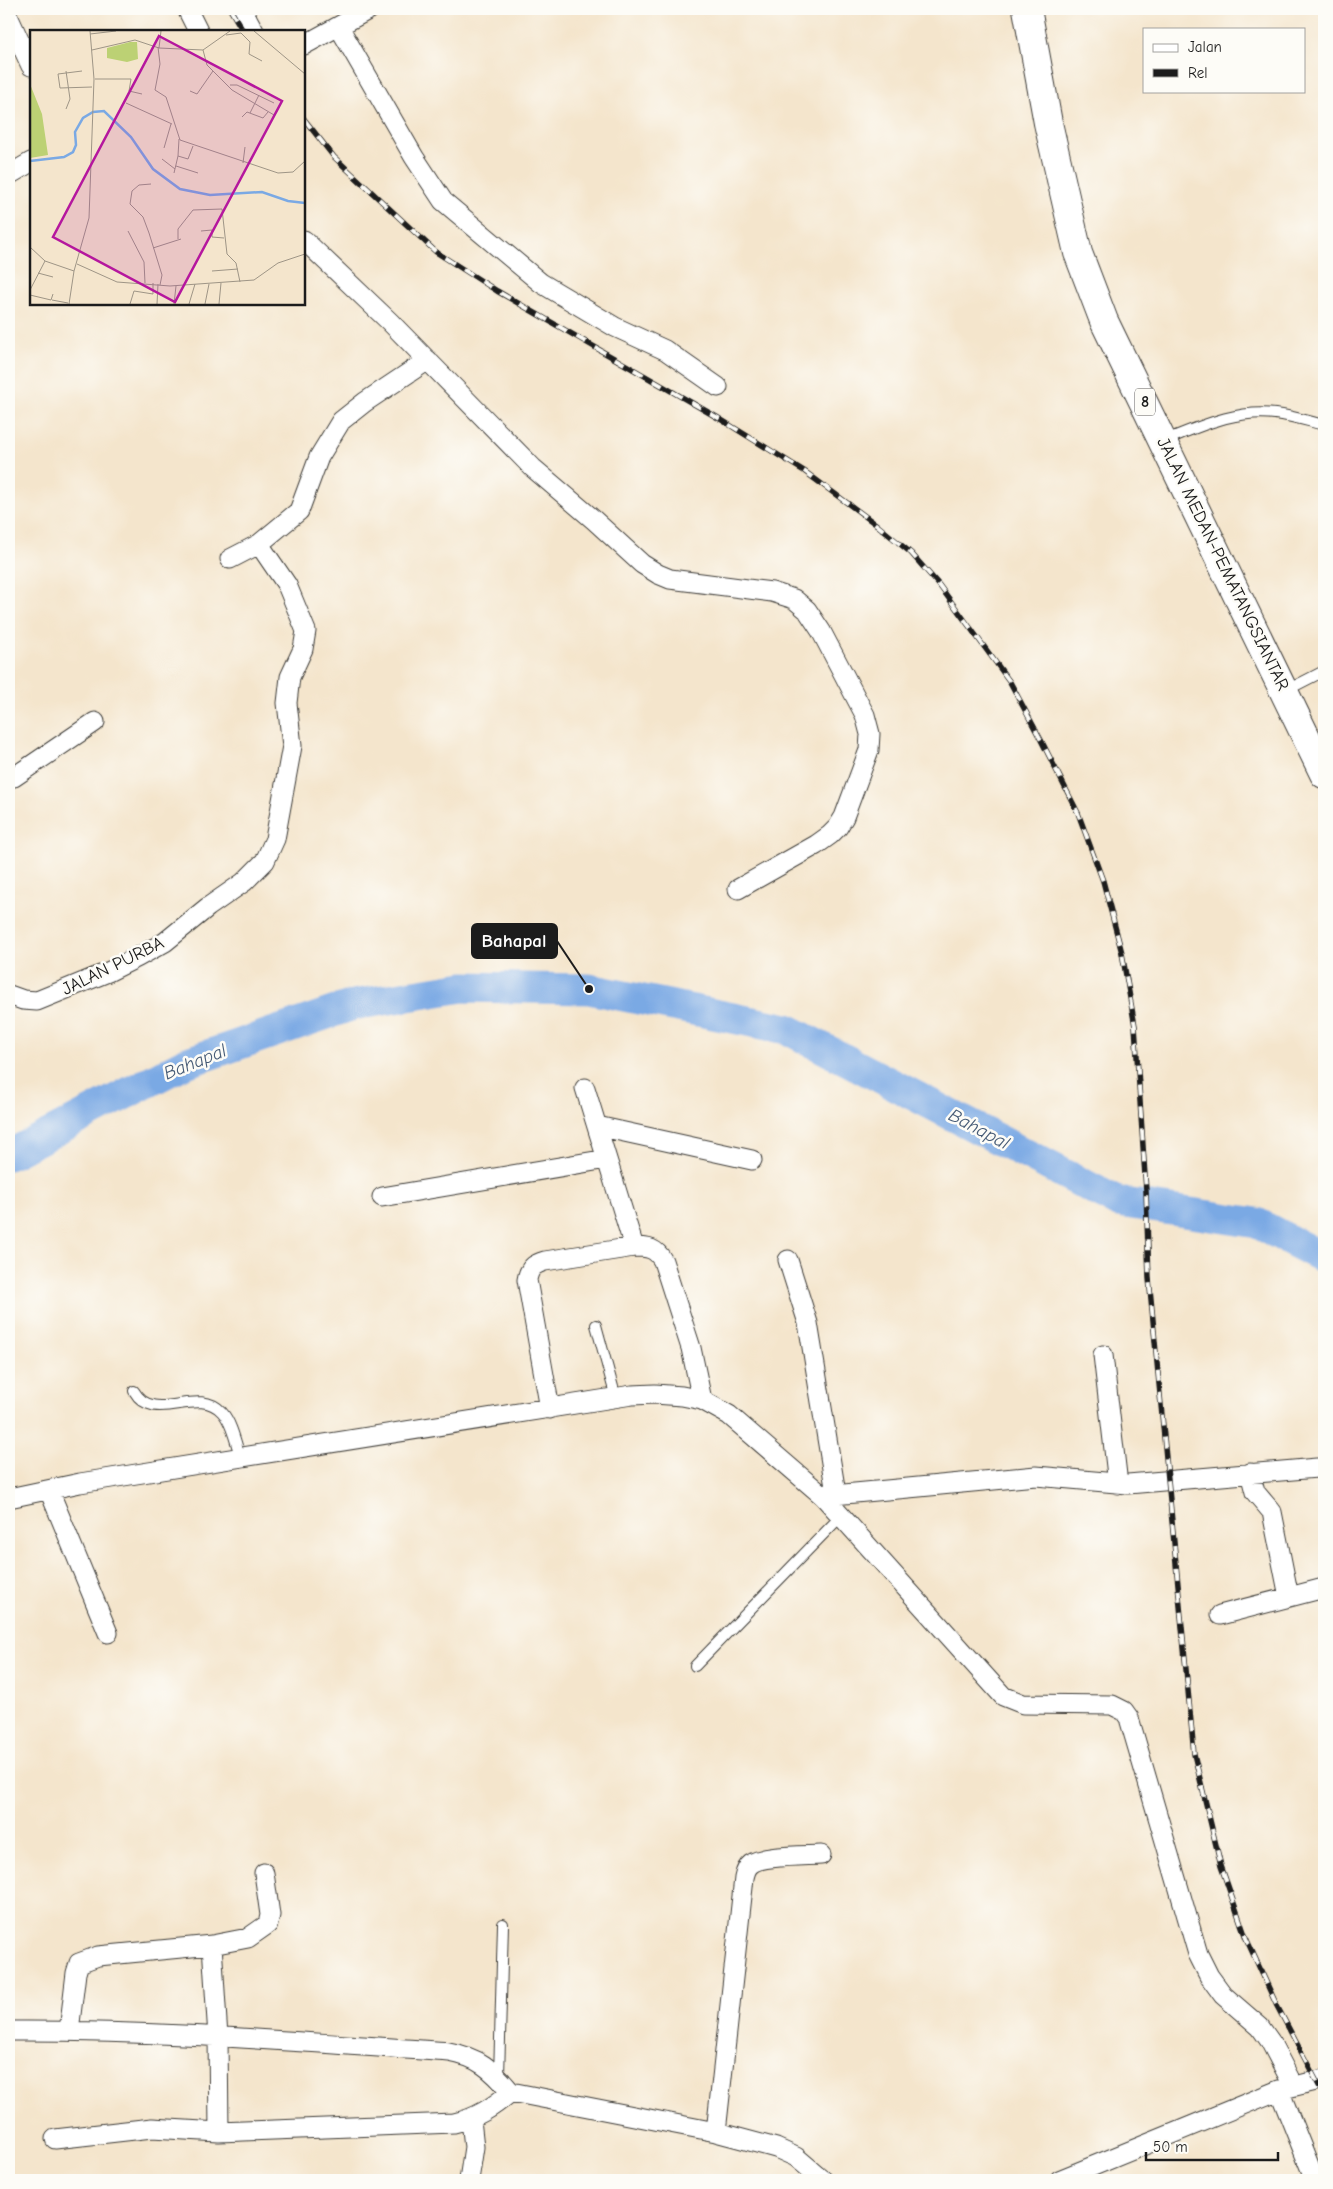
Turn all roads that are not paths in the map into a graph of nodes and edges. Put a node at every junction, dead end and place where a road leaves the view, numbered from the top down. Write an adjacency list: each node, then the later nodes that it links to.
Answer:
1 (187, 9): 7 (street)
2 (242, 9): 8 (street)
3 (370, 9): 6 (street)
4 (1027, 9): 17 (highway, JALAN MEDAN-PEMATANGSIANTAR / 8)
5 (9, 18): 10 (street)
6 (339, 27): 9 (street); 15 (street)
7 (198, 30)
8 (253, 30)
9 (305, 44)
10 (30, 64)
11 (30, 163): 12 (street)
12 (9, 175)
13 (305, 241): 14 (street)
14 (428, 360): 18 (street); 25 (street)
15 (718, 387)
16 (1324, 425): 17 (lane)
17 (1163, 441): 21 (highway, JALAN MEDAN-PEMATANGSIANTAR / 8)
18 (259, 544): 19 (street); 26 (street, JALAN PURBA)
19 (230, 559)
20 (1324, 671): 21 (lane)
21 (1285, 691): 23 (highway, JALAN MEDAN-PEMATANGSIANTAR / 8)
22 (95, 722): 24 (street)
23 (1324, 774)
24 (9, 778)
25 (738, 889)
26 (9, 994)
27 (585, 1088): 28 (street)
28 (597, 1126): 29 (street); 30 (street)
29 (607, 1159): 31 (street); 32 (street)
30 (752, 1160)
31 (382, 1197)
32 (634, 1247): 38 (street); 39 (street)
33 (788, 1260): 45 (street)
34 (596, 1325): 37 (lane)
35 (1103, 1355): 43 (street)
36 (134, 1391): 40 (lane)
37 (616, 1398): 38 (street); 39 (street)
38 (702, 1400): 45 (street)
39 (550, 1409): 40 (street)
40 (241, 1458): 44 (street)
41 (1317, 1468): 42 (street)
42 (1250, 1473): 43 (street); 49 (street)
43 (1118, 1484): 45 (street)
44 (49, 1490): 46 (street); 51 (street)
45 (829, 1495): 47 (street)
46 (9, 1498)
47 (841, 1516): 52 (lane); 62 (street)
48 (1324, 1588): 49 (street)
49 (1289, 1597): 50 (street)
50 (1220, 1615)
51 (108, 1633)
52 (695, 1666)
53 (821, 1855): 66 (street)
54 (264, 1873): 56 (street)
55 (503, 1924): 60 (lane)
56 (212, 1945): 57 (street); 59 (street)
57 (69, 2031): 58 (street); 59 (street)
58 (9, 2032)
59 (218, 2037): 60 (street); 65 (street)
60 (499, 2077): 63 (street)
61 (1324, 2079): 62 (street)
62 (1286, 2088): 70 (street); 71 (street)
63 (511, 2092): 64 (street); 66 (street)
64 (470, 2120): 65 (street); 68 (street)
65 (219, 2132): 67 (street)
66 (716, 2132): 69 (street)
67 (55, 2139)
68 (469, 2180)
69 (823, 2180)
70 (1059, 2180)
71 (1315, 2180)

